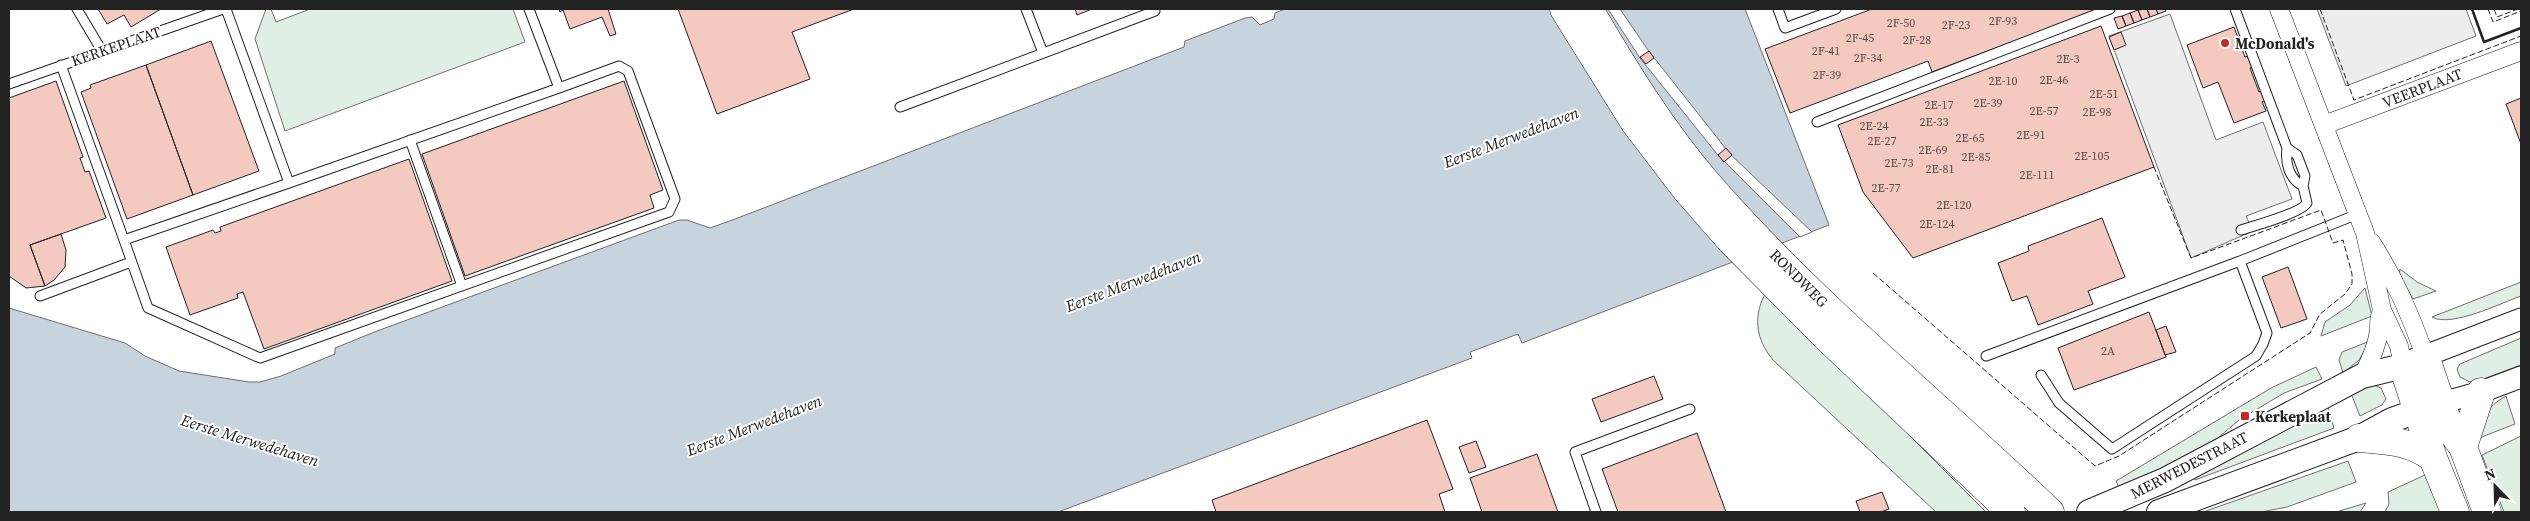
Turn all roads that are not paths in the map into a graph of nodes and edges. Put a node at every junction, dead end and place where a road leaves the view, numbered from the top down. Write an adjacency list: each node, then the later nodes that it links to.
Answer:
1 (77, 9): 13 (lane)
2 (224, 9): 13 (lane, KERKEPLAAT); 23 (lane)
3 (529, 9): 18 (lane)
4 (1026, 9): 15 (lane)
5 (1564, 9): 30 (main road, RONDWEG)
6 (1589, 9): 30 (main road, RONDWEG)
7 (1778, 9): 8 (lane)
8 (1836, 9)
9 (2110, 9): 20 (lane)
10 (2235, 9): 25 (lane)
11 (2279, 9): 21 (street)
12 (1155, 10): 15 (lane)
13 (102, 51): 16 (lane, KERKEPLAAT)
14 (2521, 51): 21 (street, VEERPLAAT)
15 (1043, 53): 19 (lane)
16 (61, 66): 17 (lane, KERKEPLAAT); 27 (lane)
17 (9, 84)
18 (559, 88): 22 (lane); 31 (lane)
19 (900, 107)
20 (1817, 122)
21 (2324, 125): 24 (street)
22 (410, 140): 23 (lane); 31 (lane)
23 (289, 182): 27 (lane)
24 (2358, 214): 26 (street); 28 (lane)
25 (2241, 230)
26 (2365, 233): 33 (street); 36 (street)
27 (124, 240): 29 (lane)
28 (2240, 261): 35 (lane); 37 (lane)
29 (131, 262): 31 (lane); 32 (lane)
30 (1780, 276): 47 (main road, RONDWEG); 48 (main road, RONDWEG)
31 (462, 286)
32 (40, 296)
33 (2382, 310): 36 (street); 38 (street)
34 (2521, 318): 36 (street)
35 (1986, 356)
36 (2414, 361): 38 (main road, MERWEDESTRAAT); 41 (main road)
37 (2041, 375)
38 (2362, 376): 49 (main road, MERWEDESTRAAT)
39 (2521, 377): 40 (street)
40 (2481, 392): 41 (street); 44 (main road)
41 (2429, 407): 43 (main road, MERWEDESTRAAT); 44 (main road); 45 (main road)
42 (1690, 408): 46 (lane)
43 (2359, 438): 45 (main road); 50 (main road, MERWEDESTRAAT)
44 (2463, 447): 52 (main road)
45 (2433, 458): 51 (main road)
46 (1596, 512)
47 (2011, 512)
48 (2050, 512)
49 (2089, 512)
50 (2159, 512)
51 (2455, 512)
52 (2487, 512)

